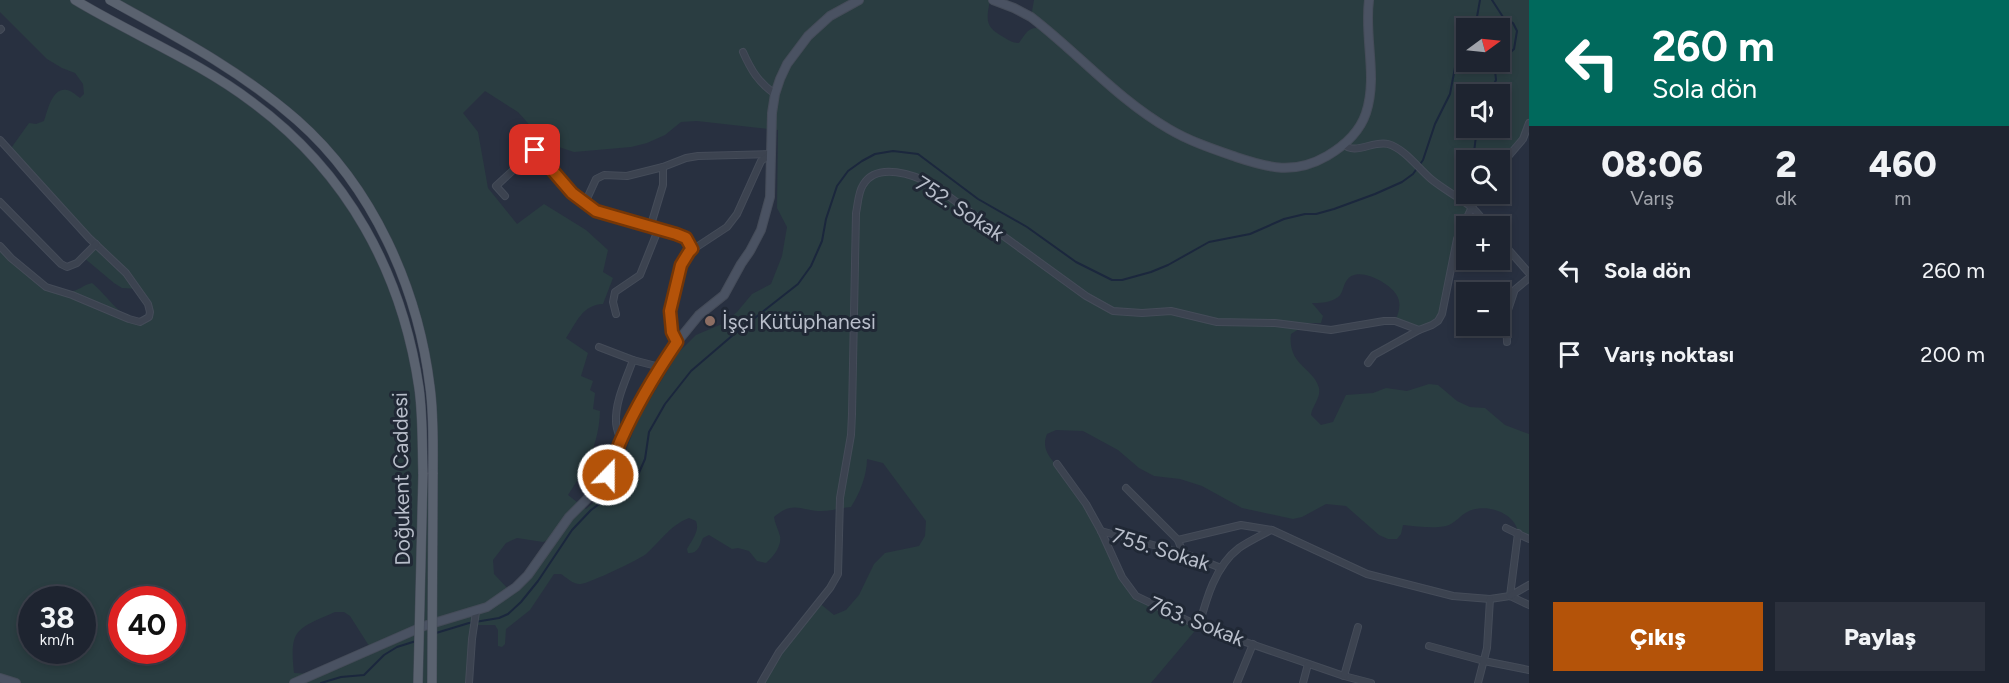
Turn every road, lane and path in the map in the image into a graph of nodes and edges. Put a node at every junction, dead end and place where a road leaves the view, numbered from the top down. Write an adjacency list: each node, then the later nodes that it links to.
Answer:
1 (75, 0): 43 (main road, Doğukent Caddesi)
2 (110, 0): 43 (main road, Doğukent Caddesi)
3 (993, 0): 12 (street)
4 (1369, 0): 12 (street)
5 (852, 1): 7 (street)
6 (743, 52): 7 (street)
7 (775, 94): 14 (street)
8 (1529, 123): 11 (street)
9 (520, 131): 13 (street)
10 (0, 141): 25 (street)
11 (1526, 141): 15 (street)
12 (1343, 144): 21 (street)
13 (535, 150): 17 (street); 19 (street)
14 (771, 154): 16 (street); 27 (street); 35 (street)
15 (1510, 156)
16 (663, 166): 19 (street); 23 (street)
17 (505, 196)
18 (0, 202): 25 (street)
19 (585, 202): 23 (street)
20 (1473, 204): 21 (street)
21 (1472, 207): 22 (street); 34 (street)
22 (1480, 216)
23 (650, 228): 24 (street)
24 (658, 230): 27 (street); 33 (street)
25 (96, 244): 26 (street)
26 (0, 246)
27 (692, 249): 35 (street)
28 (1510, 251): 29 (street)
29 (1529, 273)
30 (1529, 278): 31 (street)
31 (1514, 292): 32 (street); 36 (street)
32 (1510, 295)
33 (616, 314)
34 (1419, 330): 39 (street); 72 (street, 752. Sokak)
35 (677, 342): 40 (street)
36 (1507, 342)
37 (599, 347): 38 (street)
38 (633, 360): 40 (street); 41 (street)
39 (1368, 363)
40 (660, 367): 41 (street)
41 (621, 441): 57 (street)
42 (1057, 464): 47 (street, 763. Sokak)
43 (428, 474): 69 (main road, Doğukent Caddesi, bridge); 70 (main road, Doğukent Caddesi, bridge)
44 (1126, 488): 50 (street)
45 (1506, 528): 48 (street)
46 (1272, 530): 50 (street); 52 (street); 55 (street)
47 (1101, 531): 51 (street, 755. Sokak); 58 (street, 763. Sokak)
48 (1518, 533): 49 (street); 54 (street)
49 (1529, 539)
50 (1178, 540): 51 (street)
51 (1183, 553): 52 (street, 755. Sokak)
52 (1221, 568): 58 (street)
53 (1529, 585): 54 (street)
54 (1510, 596): 55 (street); 56 (street)
55 (1490, 599): 62 (street)
56 (1529, 605)
57 (476, 612): 68 (street); 71 (street)
58 (1199, 626): 60 (street, 763. Sokak)
59 (1358, 627): 65 (street)
60 (1253, 644): 63 (street, 763. Sokak); 73 (street)
61 (1429, 646): 62 (street)
62 (1484, 661): 64 (street); 76 (street)
63 (1308, 664): 65 (street, 763. Sokak); 74 (street)
64 (1529, 670)
65 (1344, 676): 75 (street, 763. Sokak)
66 (0, 678): 67 (street)
67 (16, 683)
68 (294, 683)
69 (418, 683)
70 (432, 683)
71 (469, 683)
72 (761, 683)
73 (1238, 683)
74 (1303, 683)
75 (1371, 683)
76 (1478, 683)

